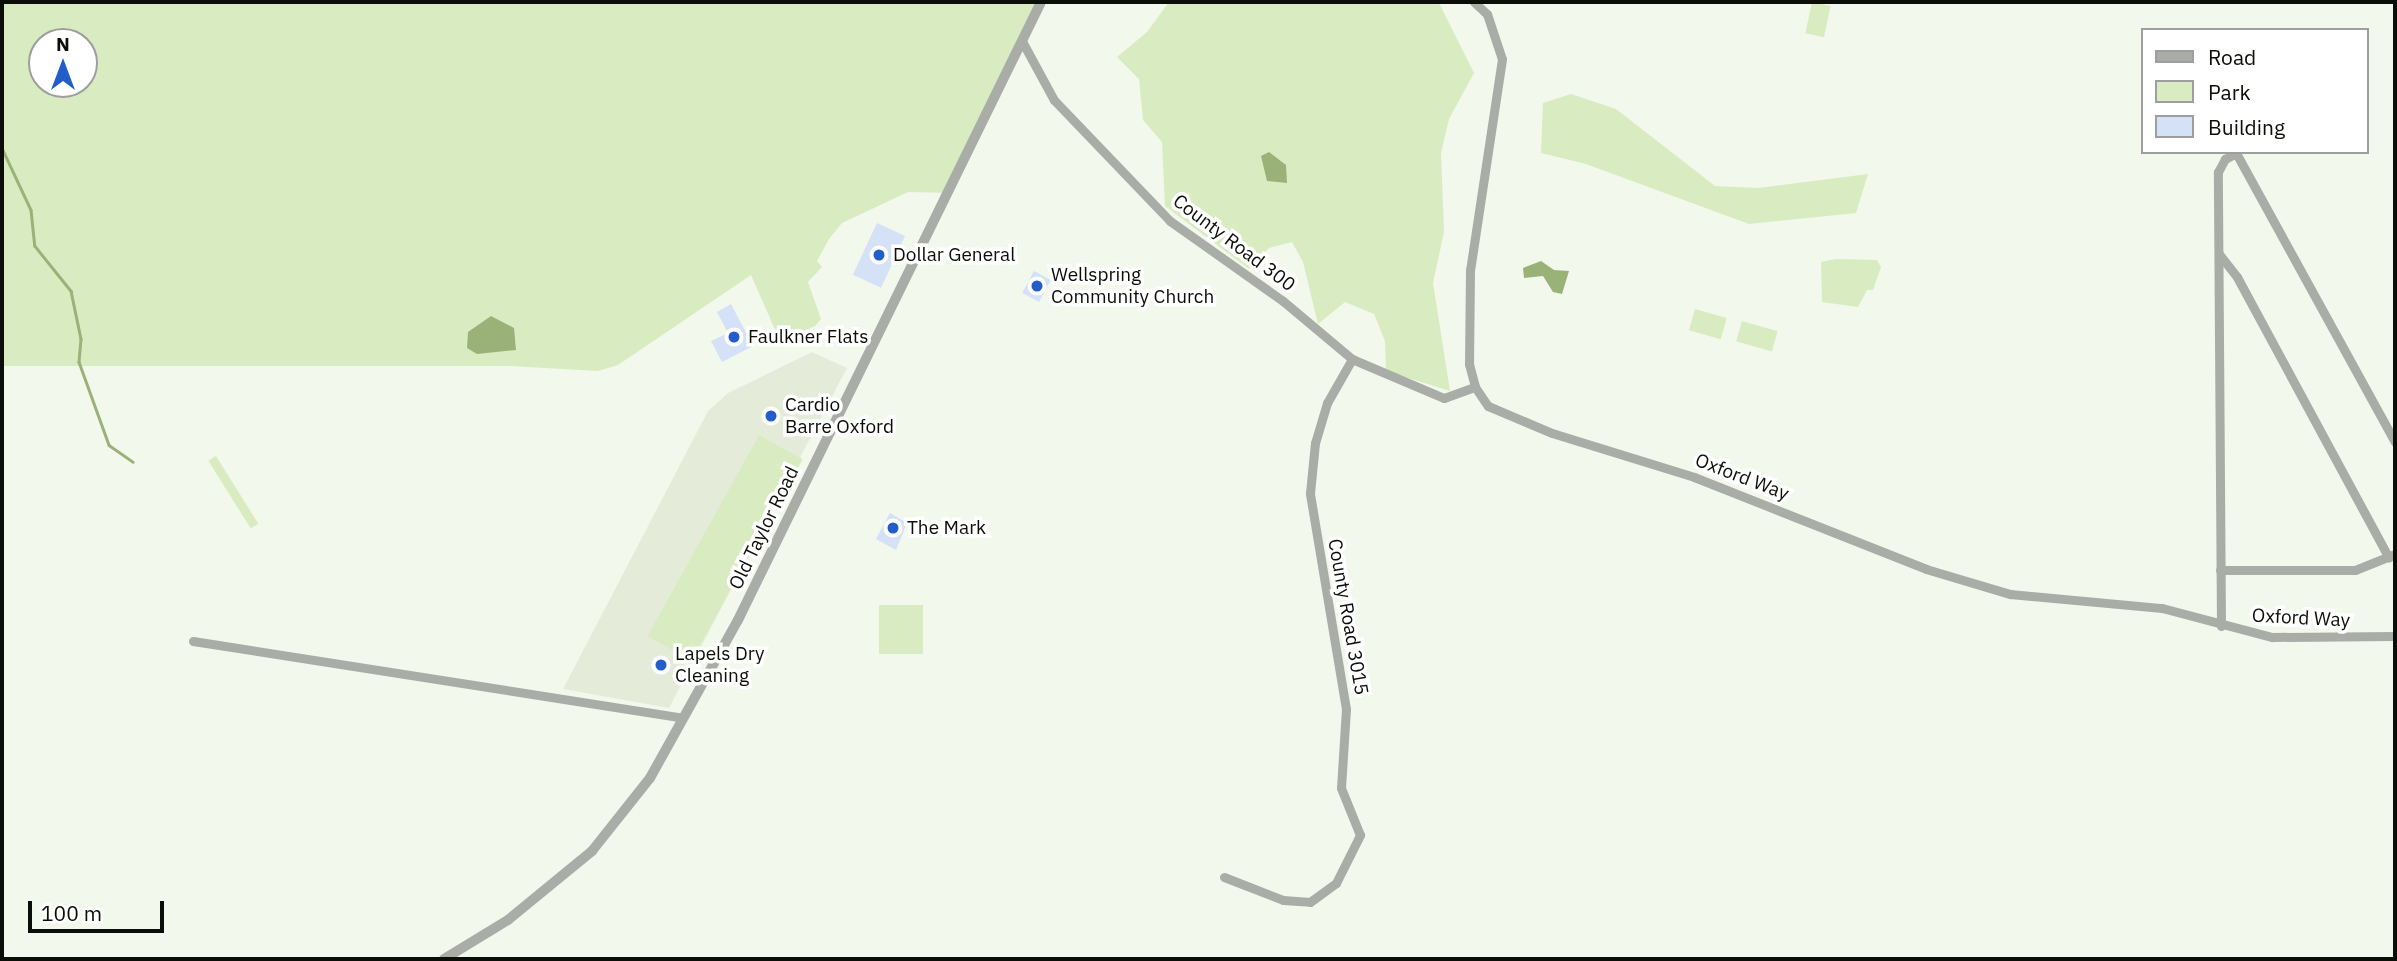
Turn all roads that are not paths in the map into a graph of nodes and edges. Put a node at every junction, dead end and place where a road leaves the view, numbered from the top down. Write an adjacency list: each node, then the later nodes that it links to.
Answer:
1 (1041, 2): 3 (street, Old Taylor Road)
2 (1474, 2): 8 (street)
3 (1023, 43): 7 (street, County Road 300); 15 (street, Old Taylor Road)
4 (2235, 154): 6 (street)
5 (2237, 154): 9 (street)
6 (2218, 253): 10 (street); 11 (street)
7 (1352, 359): 8 (street, County Road 300); 16 (street, County Road 3015)
8 (1475, 387): 12 (street, Oxford Way)
9 (2395, 442)
10 (2392, 556): 11 (street)
11 (2220, 570): 12 (street)
12 (2221, 626): 13 (street, Oxford Way)
13 (2395, 636)
14 (193, 641): 15 (street)
15 (682, 718): 17 (street, Old Taylor Road)
16 (1224, 877)
17 (444, 959)

